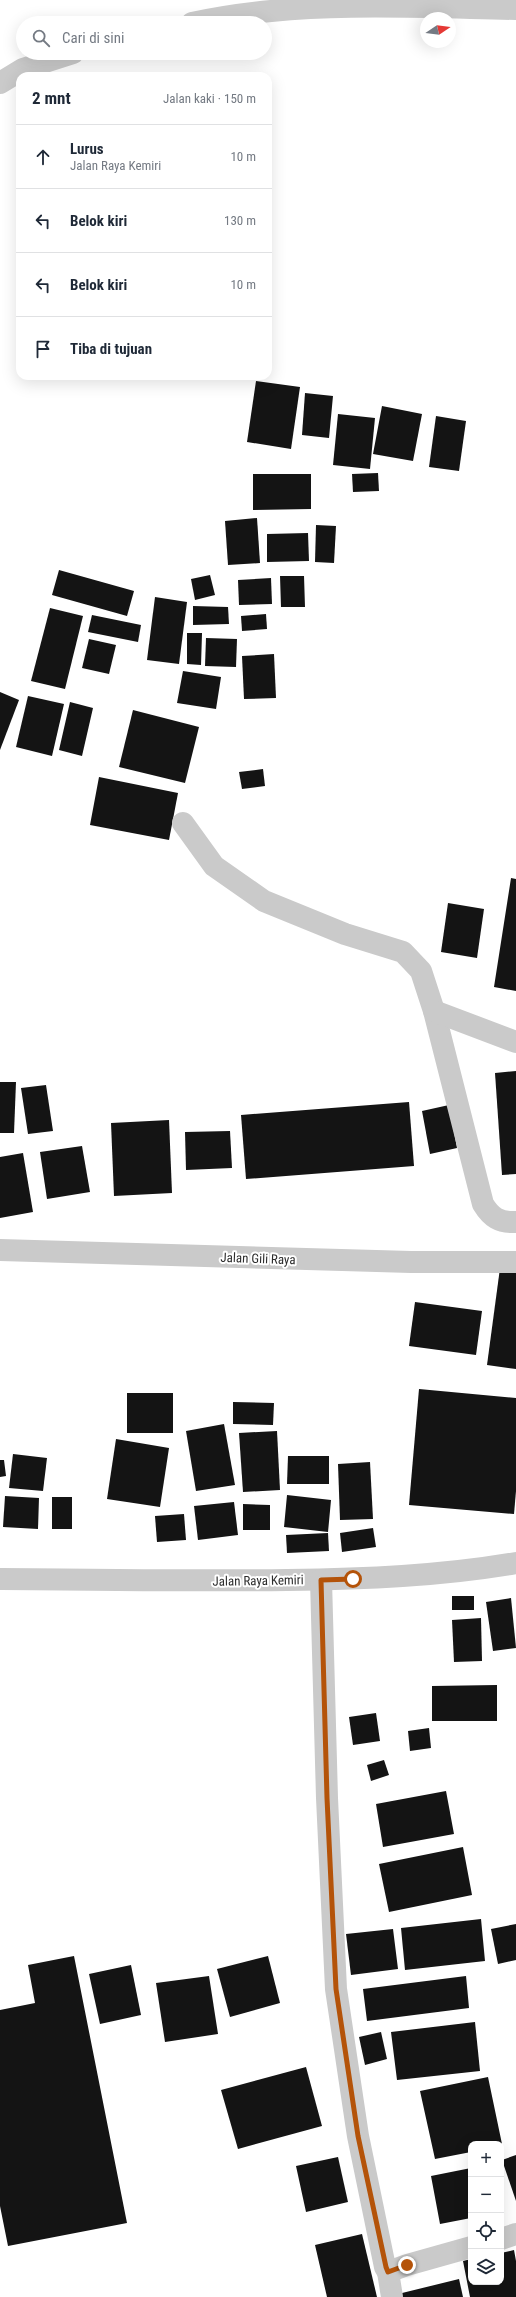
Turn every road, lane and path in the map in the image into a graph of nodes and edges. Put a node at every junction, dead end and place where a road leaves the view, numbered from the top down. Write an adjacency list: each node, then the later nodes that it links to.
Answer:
1 (516, 8): 2 (street)
2 (235, 16)
3 (51, 60): 4 (street)
4 (18, 72)
5 (16, 74): 6 (street)
6 (0, 84)
7 (183, 823): 8 (street)
8 (434, 1011): 9 (street); 10 (street)
9 (516, 1042)
10 (516, 1222)
11 (0, 1250): 12 (street, Jalan Gili Raya)
12 (516, 1262)
13 (516, 1563): 15 (street, Jalan Raya Kemiri)
14 (0, 1579): 15 (street, Jalan Raya Kemiri)
15 (321, 1580): 19 (street)
16 (516, 2234): 17 (street)
17 (504, 2238)
18 (468, 2248): 19 (street)
19 (388, 2272): 20 (street)
20 (392, 2297)

